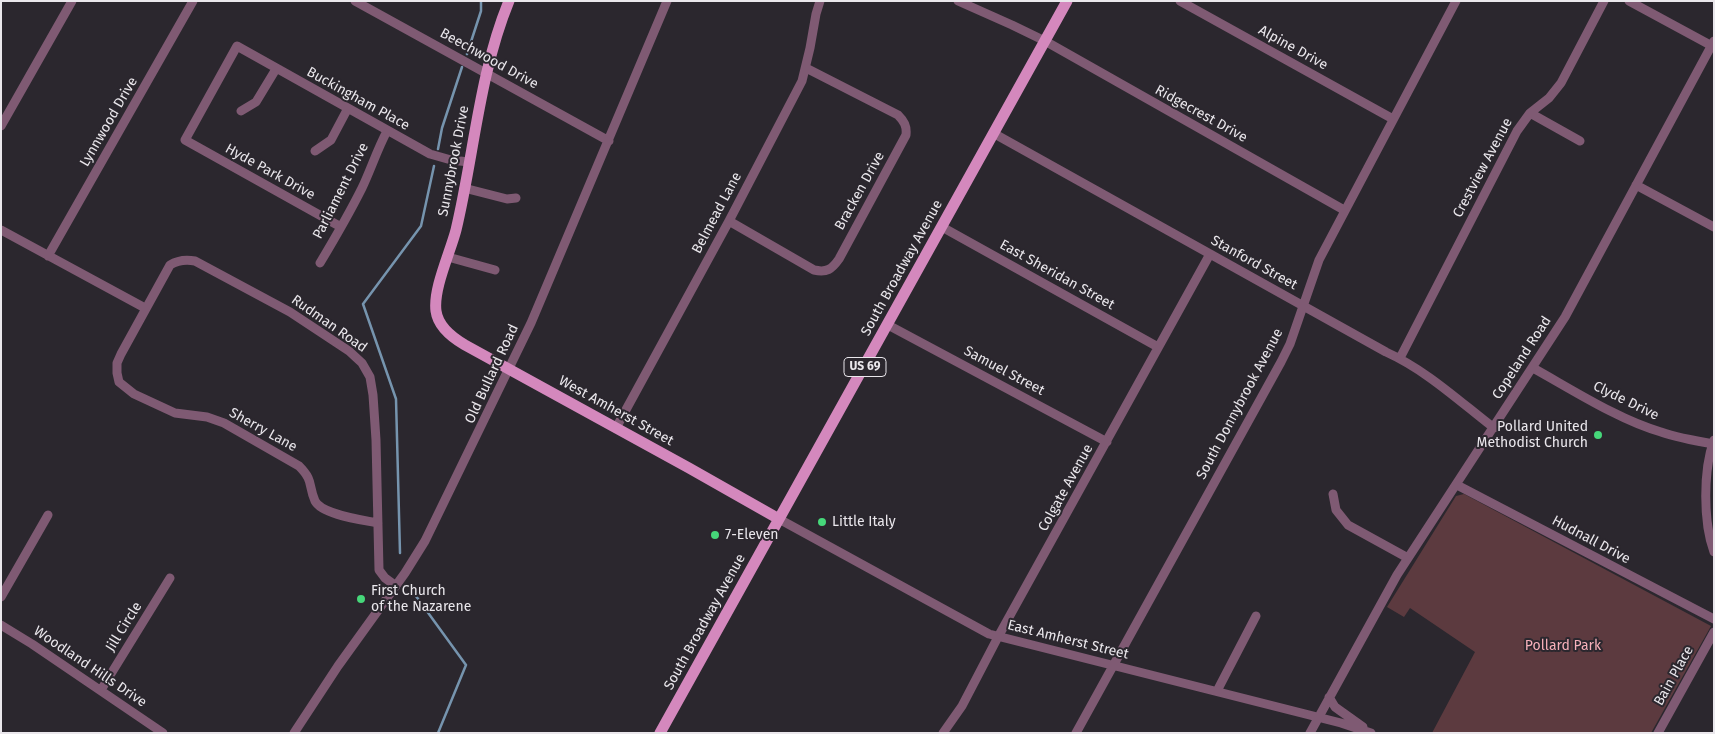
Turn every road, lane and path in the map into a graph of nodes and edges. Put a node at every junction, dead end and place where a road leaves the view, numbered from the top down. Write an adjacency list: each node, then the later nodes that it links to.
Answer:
1 (72, 1): 20 (street)
2 (193, 1): 41 (street, Lynnwood Drive)
3 (355, 1): 17 (street, Beechwood Drive)
4 (508, 1): 17 (main road, Sunnybrook Drive)
5 (667, 1): 27 (street, Old Bullard Road)
6 (820, 1): 16 (street, Belmead Lane)
7 (958, 1): 13 (street, Ridgecrest Drive)
8 (1067, 1): 13 (main road, South Broadway Avenue / US 69)
9 (1180, 1): 22 (street, Alpine Drive)
10 (1456, 1): 22 (street, South Donnybrook Avenue)
11 (1604, 1): 21 (street, Crestview Avenue)
12 (1629, 1): 14 (street)
13 (1045, 41): 25 (main road, South Broadway Avenue / US 69); 34 (street, Ridgecrest Drive)
14 (1713, 44): 31 (street, Copeland Road)
15 (276, 68): 18 (street, Buckingham Place); 19 (street); 26 (street, Buckingham Place)
16 (806, 68): 35 (street, Belmead Lane); 35 (street, Bracken Drive)
17 (487, 74): 27 (street, Beechwood Drive); 30 (main road, Sunnybrook Drive)
18 (348, 108): 24 (street, Buckingham Place); 29 (street)
19 (241, 111)
20 (5, 112): 23 (street)
21 (1530, 113): 28 (street); 50 (street, Crestview Avenue)
22 (1392, 119): 34 (street, South Donnybrook Avenue)
23 (1, 126)
24 (387, 131): 30 (street, Buckingham Place); 36 (street, Parliament Drive)
25 (993, 133): 37 (main road, South Broadway Avenue / US 69); 40 (street, Stanford Street)
26 (185, 140): 36 (street, Hyde Park Drive)
27 (609, 141): 52 (street, Old Bullard Road)
28 (1580, 141)
29 (315, 151)
30 (470, 162): 32 (main road, Sunnybrook Drive)
31 (1636, 185): 38 (street); 51 (street, Copeland Road)
32 (464, 188): 33 (street); 42 (main road, Sunnybrook Drive)
33 (516, 198)
34 (1344, 210): 45 (street, South Donnybrook Avenue)
35 (729, 221): 53 (street, Belmead Lane)
36 (341, 227): 43 (street, Parliament Drive)
37 (942, 227): 48 (main road, South Broadway Avenue / US 69); 49 (street, East Sheridan Street)
38 (1714, 227)
39 (1, 230): 41 (street)
40 (1210, 254): 45 (street, Stanford Street); 49 (street, Colgate Avenue)
41 (48, 256): 46 (street)
42 (448, 257): 44 (street); 47 (main road, Sunnybrook Drive)
43 (320, 263)
44 (495, 270)
45 (1303, 306): 50 (street, Stanford Street); 72 (street, South Donnybrook Avenue)
46 (145, 308): 61 (street, Sherry Lane); 61 (street, Rudman Road)
47 (443, 325): 52 (main road, West Amherst Street)
48 (888, 325): 55 (street, Samuel Street); 60 (main road, South Broadway Avenue / US 69)
49 (1158, 347): 55 (street, Colgate Avenue)
50 (1400, 358): 54 (street, Stanford Street)
51 (1532, 368): 54 (street, Copeland Road); 56 (street, Clyde Drive)
52 (509, 369): 53 (main road, West Amherst Street); 65 (street, Old Bullard Road)
53 (616, 428): 60 (main road, West Amherst Street)
54 (1494, 428): 57 (street, Copeland Road)
55 (1107, 442): 71 (street, Colgate Avenue)
56 (1713, 443): 62 (street)
57 (1456, 485): 63 (street, Copeland Road); 68 (street, Hudnall Drive)
58 (1333, 494): 63 (street)
59 (48, 515): 66 (street)
60 (779, 519): 71 (street, East Amherst Street); 80 (main road, South Broadway Avenue / US 69)
61 (378, 523): 65 (street, Rudman Road)
62 (1714, 552)
63 (1408, 558): 75 (street, Copeland Road)
64 (170, 578): 73 (street, Jill Circle)
65 (396, 586): 79 (street, Old Bullard Road)
66 (1, 598)
67 (1256, 616): 74 (street)
68 (1714, 619)
69 (1, 626): 73 (street, Woodland Hills Drive)
70 (1714, 632): 84 (street, Bain Place)
71 (998, 637): 72 (street, East Amherst Street); 81 (street, Colgate Avenue)
72 (1113, 666): 74 (street, East Amherst Street); 82 (street, South Donnybrook Avenue)
73 (101, 690): 78 (street, Woodland Hills Drive)
74 (1217, 691): 76 (street, East Amherst Street)
75 (1329, 697): 76 (street, Copeland Road); 77 (street)
76 (1318, 717): 77 (street, East Amherst Street); 83 (street, Copeland Road)
77 (1370, 732)
78 (163, 733)
79 (294, 733)
80 (660, 733)
81 (943, 733)
82 (1076, 733)
83 (1310, 733)
84 (1658, 733)

